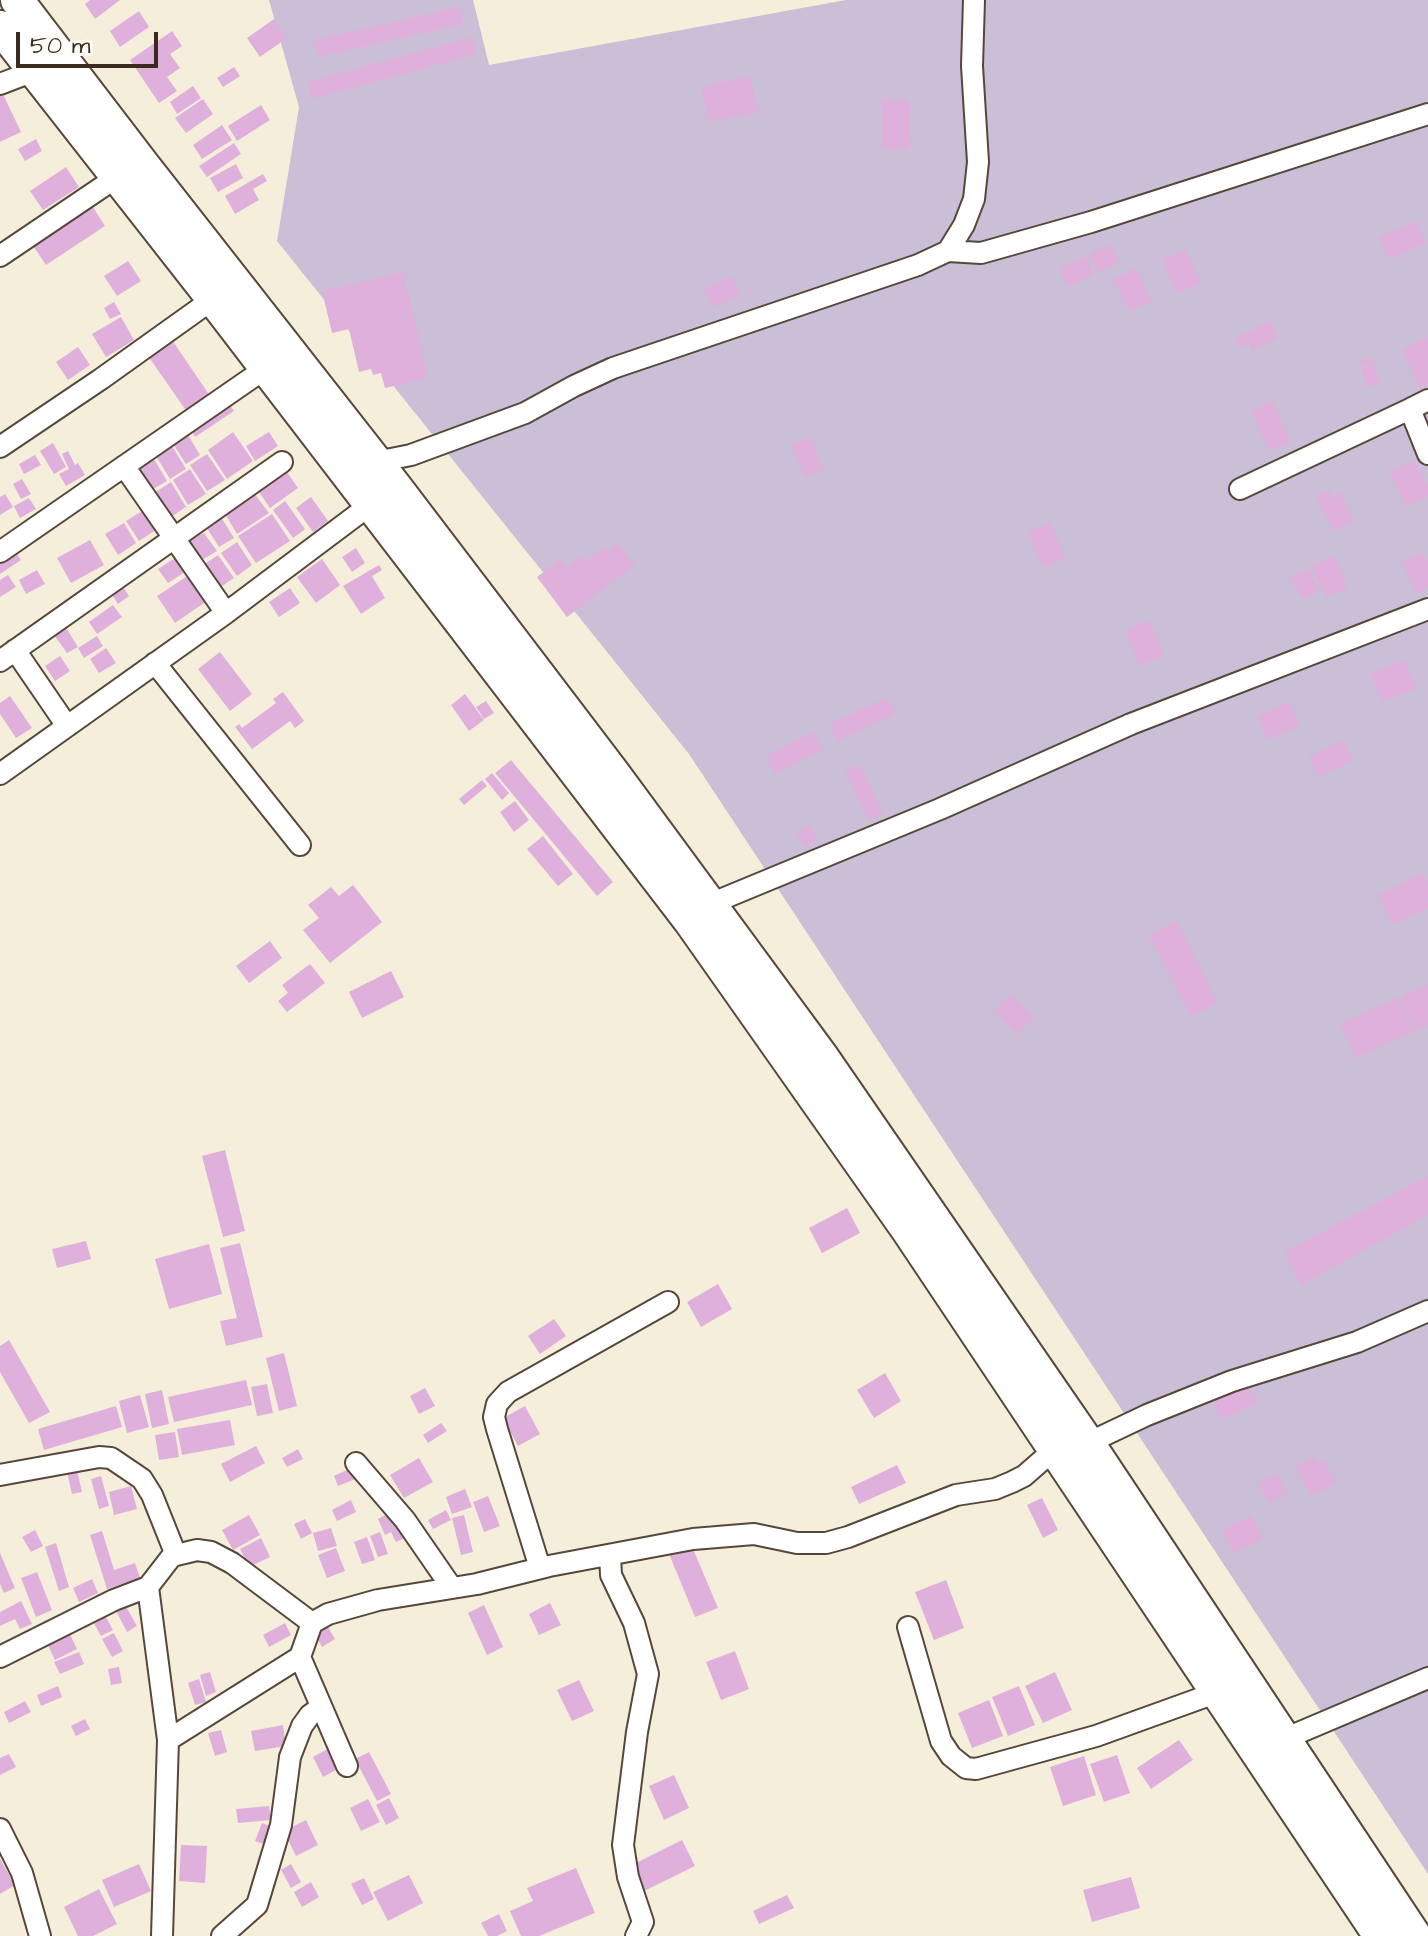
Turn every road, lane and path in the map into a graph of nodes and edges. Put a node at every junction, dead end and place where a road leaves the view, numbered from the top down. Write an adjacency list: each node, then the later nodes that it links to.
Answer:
1 (17, 0): 17 (highway)
2 (974, 0): 9 (street)
3 (0, 27): 4 (highway)
4 (34, 71): 5 (street); 7 (highway)
5 (0, 84)
6 (1428, 114): 9 (street)
7 (117, 177): 8 (street); 10 (highway)
8 (4, 246)
9 (948, 251): 17 (street)
10 (213, 299): 11 (highway); 13 (street)
11 (266, 368): 16 (street); 17 (highway)
12 (1419, 404): 14 (street); 18 (street)
13 (0, 447)
14 (1428, 454)
15 (282, 462): 19 (street)
16 (124, 466): 19 (street); 20 (street)
17 (381, 484): 22 (street); 28 (highway); 31 (highway)
18 (1240, 489)
19 (174, 537): 22 (street); 23 (street)
20 (0, 552)
21 (1428, 609): 28 (street)
22 (226, 613): 24 (street)
23 (7, 656): 25 (street)
24 (155, 663): 25 (street); 27 (street)
25 (67, 726): 26 (street)
26 (0, 774)
27 (300, 845)
28 (710, 904): 31 (highway)
29 (668, 1302): 36 (street)
30 (1428, 1311): 31 (street)
31 (1074, 1440): 35 (street); 44 (highway); 46 (highway)
32 (356, 1463): 38 (street)
33 (0, 1475): 34 (street)
34 (176, 1555): 37 (street); 39 (street)
35 (610, 1555): 36 (street); 53 (street)
36 (540, 1568): 38 (street)
37 (148, 1587): 41 (street); 47 (street)
38 (452, 1588): 39 (street)
39 (312, 1623): 42 (street)
40 (908, 1627): 44 (street)
41 (0, 1657)
42 (300, 1657): 45 (street); 47 (street)
43 (1428, 1678): 46 (street)
44 (1218, 1692): 54 (highway)
45 (321, 1707): 48 (street); 52 (street)
46 (1284, 1739): 55 (highway)
47 (168, 1740): 51 (street)
48 (347, 1766)
49 (0, 1829): 50 (street)
50 (40, 1936)
51 (162, 1936)
52 (222, 1936)
53 (636, 1936)
54 (1380, 1936)
55 (1415, 1936)

